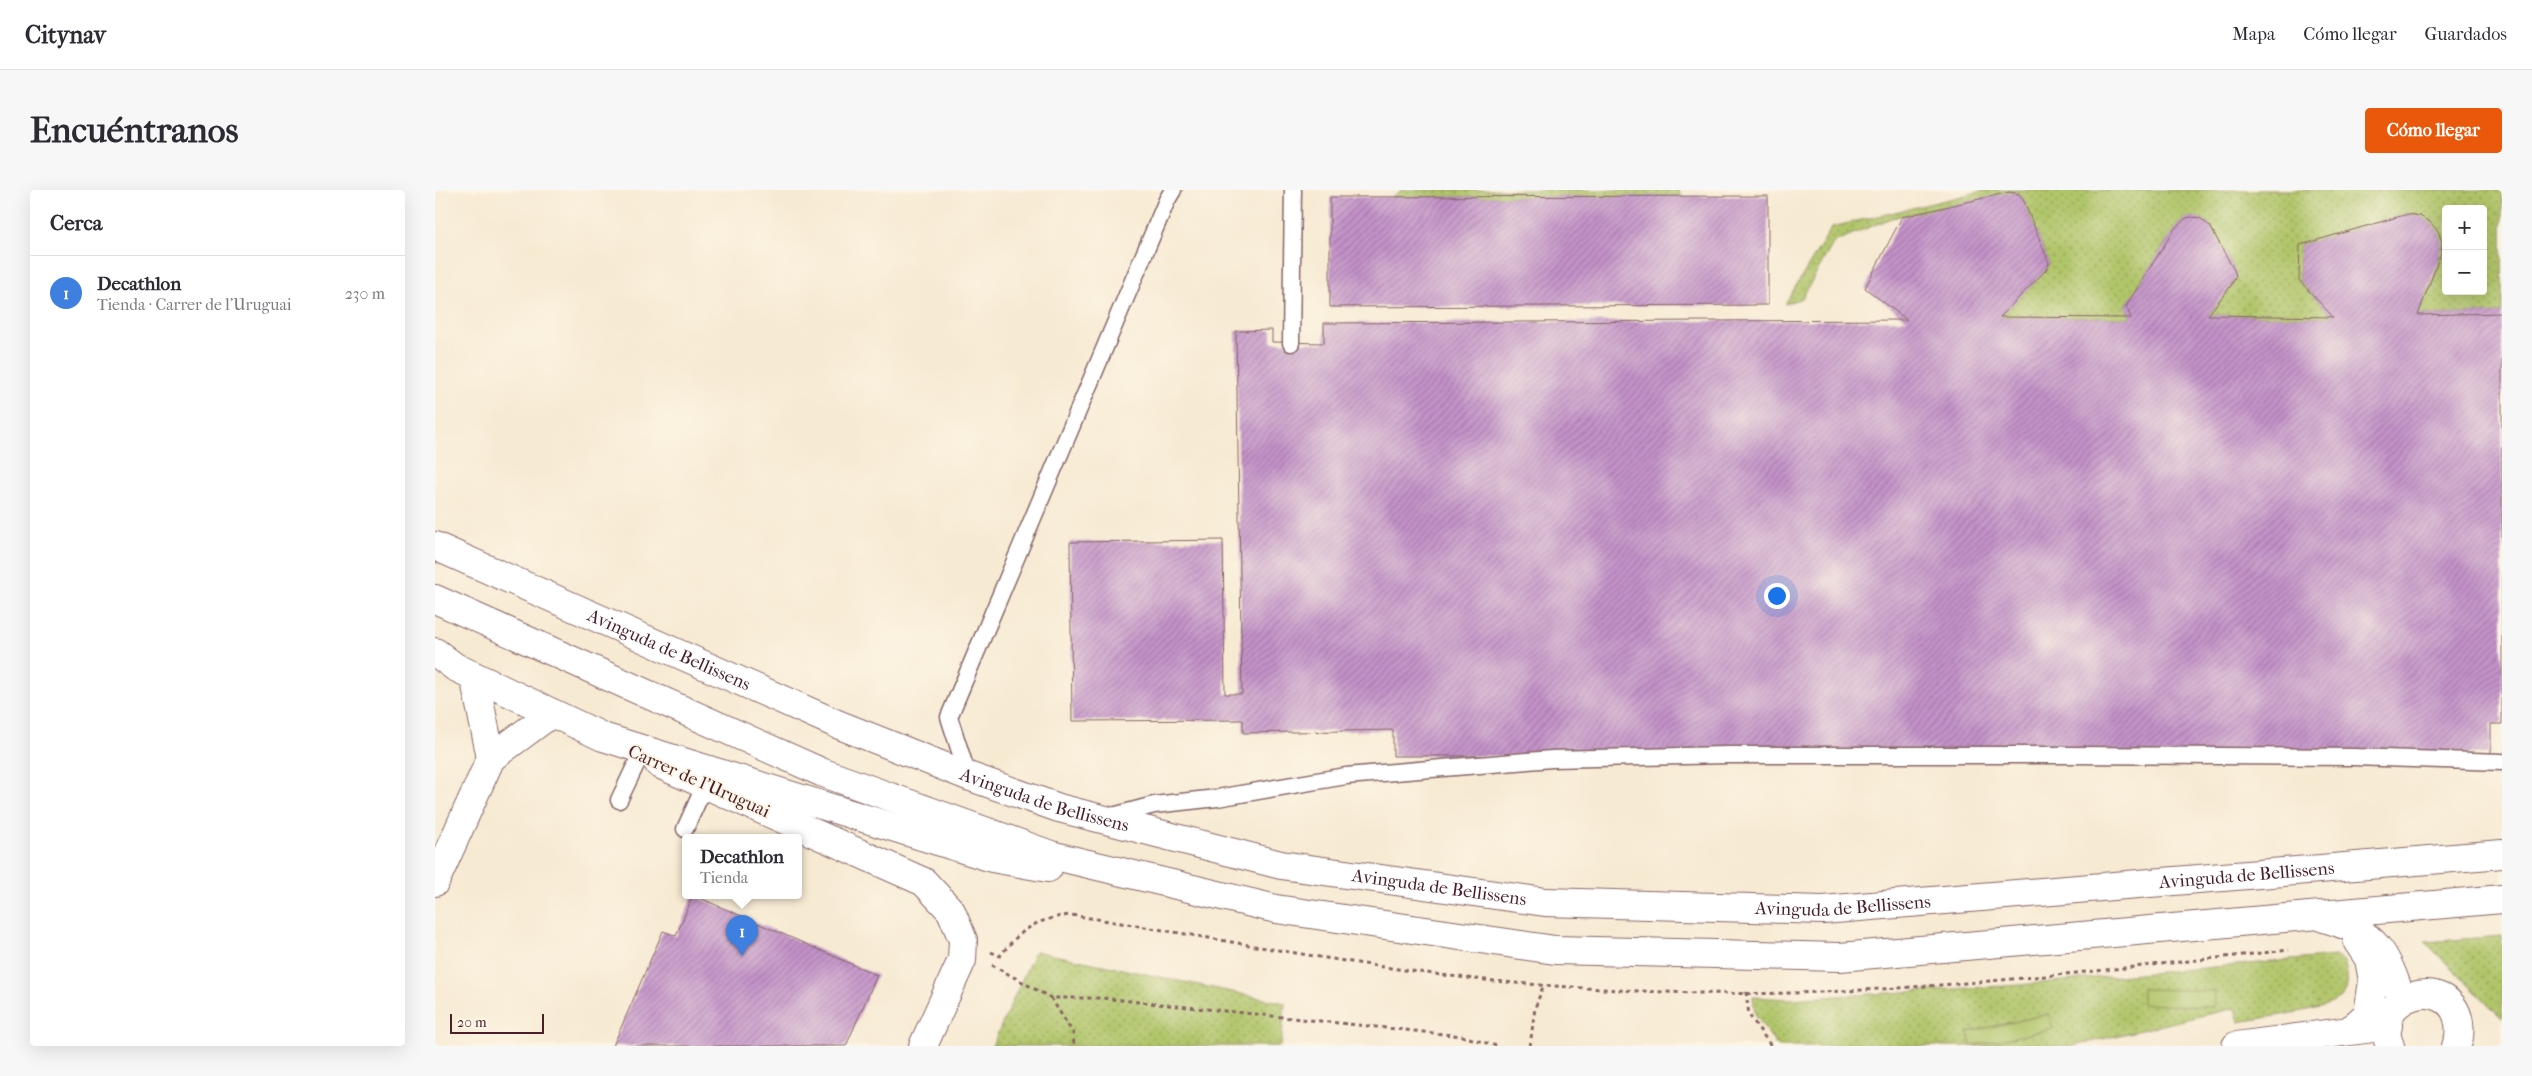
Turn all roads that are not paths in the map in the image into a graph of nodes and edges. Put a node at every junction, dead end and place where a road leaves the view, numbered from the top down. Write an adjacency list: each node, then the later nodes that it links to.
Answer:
1 (1173, 190): 13 (lane)
2 (1293, 190): 3 (lane)
3 (1291, 343)
4 (435, 546): 13 (main road, Avinguda de Bellissens)
5 (435, 599): 21 (main road)
6 (435, 652): 7 (main road)
7 (474, 676): 8 (main road); 11 (main road)
8 (552, 713): 9 (main road); 11 (main road)
9 (603, 737): 10 (main road, Carrer de l'Uruguai); 21 (main road)
10 (640, 756): 14 (main road, Carrer de l'Uruguai); 15 (lane)
11 (491, 758): 19 (main road)
12 (2502, 762): 16 (lane)
13 (968, 776): 16 (main road, Avinguda de Bellissens)
14 (705, 785): 17 (lane); 28 (main road, Carrer de l'Uruguai)
15 (619, 800)
16 (1101, 819): 18 (main road, Avinguda de Bellissens)
17 (685, 829)
18 (2502, 854)
19 (435, 882)
20 (2502, 899): 22 (main road)
21 (1276, 909): 22 (main road)
22 (2315, 915): 23 (main road)
23 (2347, 925): 24 (main road); 25 (main road)
24 (2402, 1001): 26 (main road); 27 (main road)
25 (2350, 1030): 26 (main road); 29 (main road)
26 (2389, 1036)
27 (2464, 1045)
28 (923, 1046)
29 (2237, 1046)

